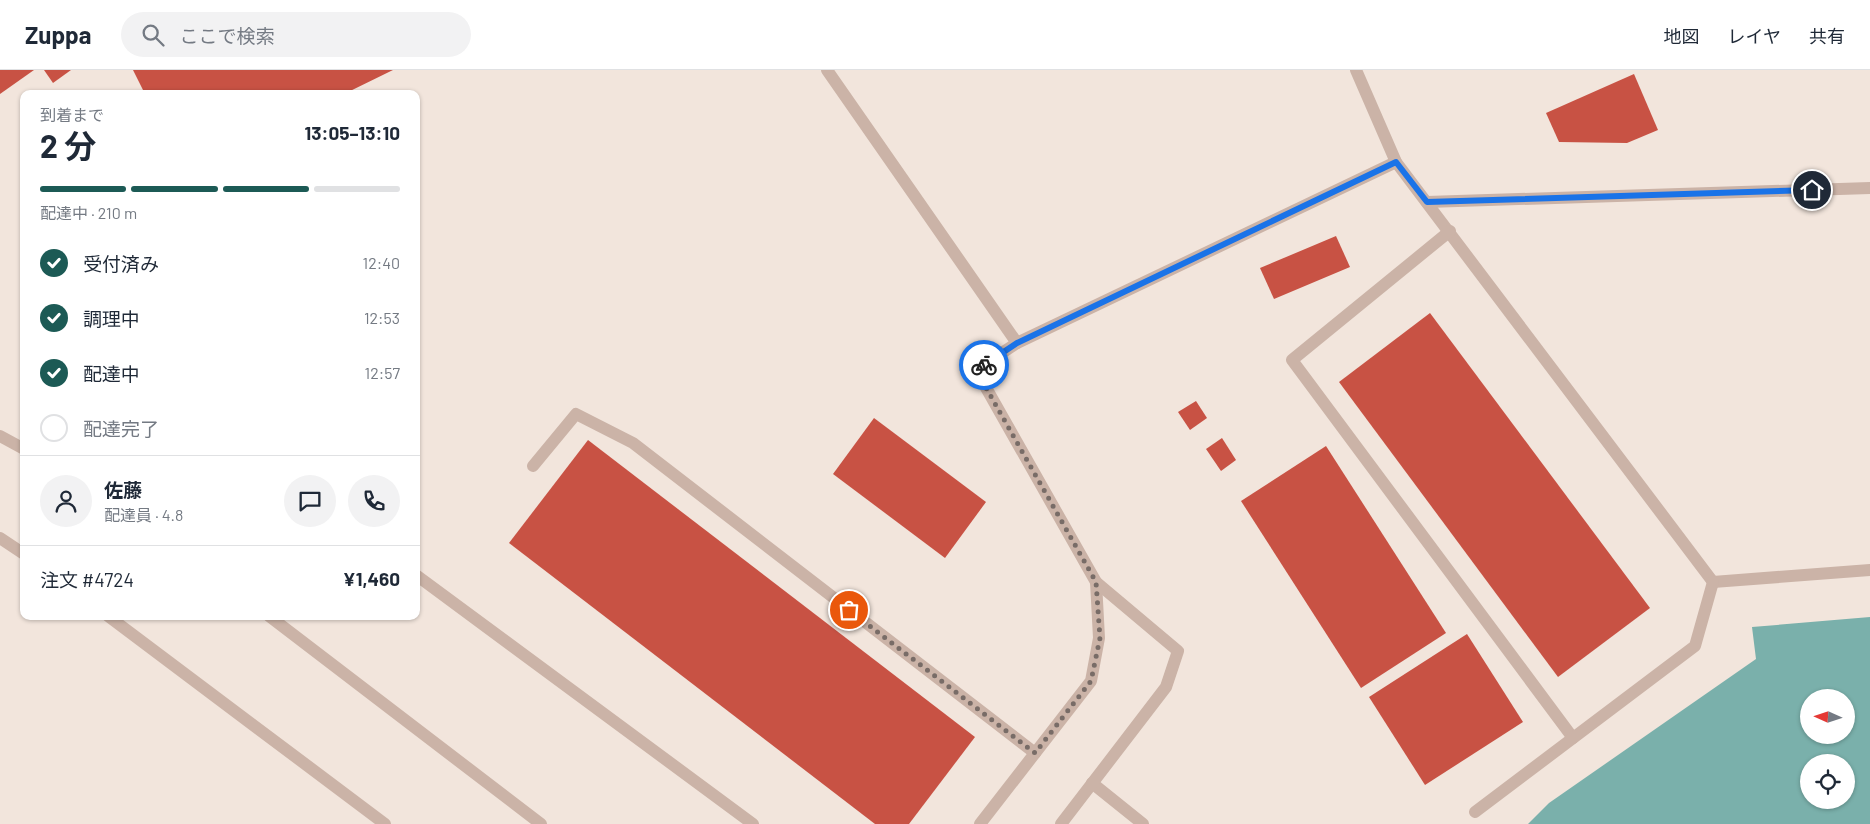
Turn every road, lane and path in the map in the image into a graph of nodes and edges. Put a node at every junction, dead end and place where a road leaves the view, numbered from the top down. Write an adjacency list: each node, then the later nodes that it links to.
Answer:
1 (827, 70): 7 (street)
2 (1356, 70): 3 (street)
3 (1396, 162): 5 (street); 7 (street)
4 (1870, 188): 5 (street)
5 (1427, 202): 6 (street)
6 (1450, 231): 16 (street); 19 (street)
7 (1017, 343): 15 (street)
8 (0, 436): 9 (street)
9 (20, 447)
10 (534, 466): 20 (street)
11 (0, 538): 12 (street)
12 (20, 551)
13 (1870, 570): 16 (street)
14 (420, 578): 25 (street)
15 (1096, 582): 20 (street); 21 (street)
16 (1713, 582): 19 (street)
17 (113, 620): 23 (street)
18 (274, 620): 24 (street)
19 (1573, 738): 22 (street)
20 (1035, 753): 26 (street)
21 (1092, 783): 27 (street); 28 (street)
22 (1475, 812)
23 (385, 824)
24 (541, 824)
25 (754, 824)
26 (980, 824)
27 (1061, 824)
28 (1143, 824)

